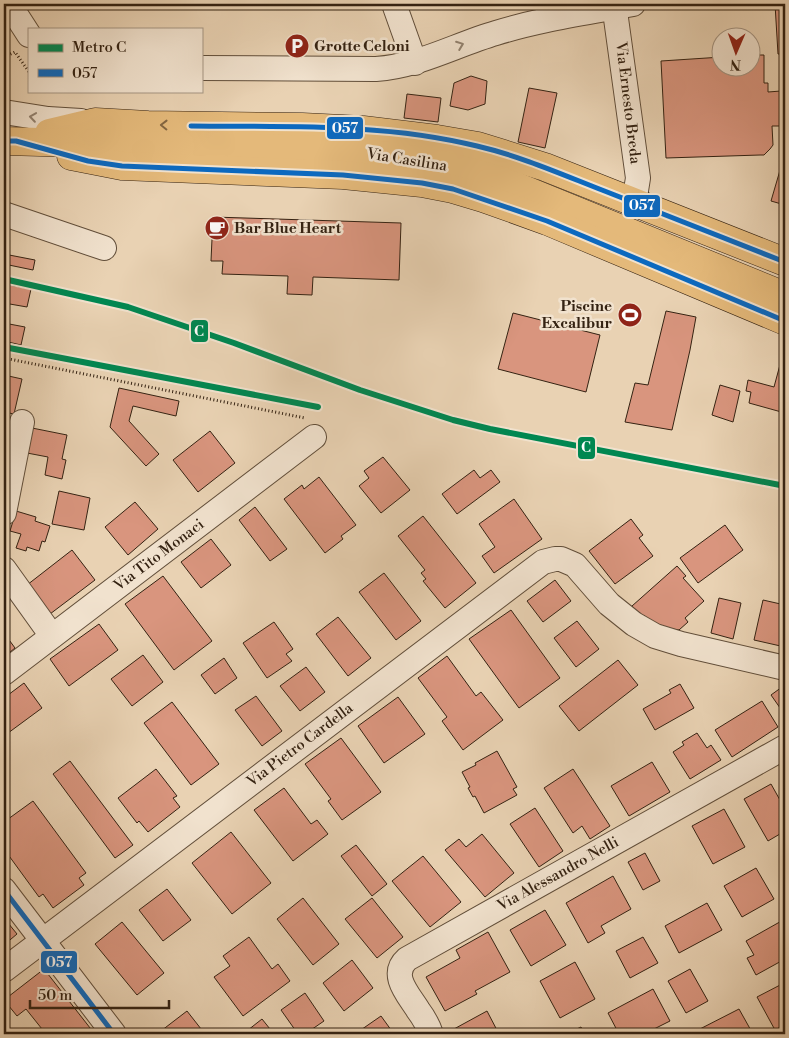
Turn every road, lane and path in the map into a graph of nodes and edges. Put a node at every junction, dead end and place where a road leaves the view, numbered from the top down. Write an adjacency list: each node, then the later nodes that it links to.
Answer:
1 (9, 4): 4 (street)
2 (394, 4): 6 (street)
3 (621, 5): 6 (street, one-way to 3); 12 (street, Via Ernesto Breda)
4 (28, 34)
5 (4, 57): 8 (path)
6 (415, 63): 7 (street)
7 (202, 68)
8 (28, 71)
9 (4, 112): 10 (street, one-way to 9)
10 (95, 122): 11 (main road); 12 (main road, one-way to 10)
11 (10, 141): 16 (main road, Via Casilina); 17 (main road)
12 (634, 203): 15 (main road)
13 (4, 214): 14 (street)
14 (104, 248)
15 (785, 262)
16 (785, 296)
17 (785, 321)
18 (4, 358): 20 (path)
19 (22, 422): 21 (street)
20 (314, 437): 23 (street, Via Tito Monaci)
21 (4, 512)
22 (4, 569): 23 (street)
23 (52, 636): 25 (street, Via Tito Monaci)
24 (785, 668): 28 (street, Via Pietro Cardella)
25 (4, 673)
26 (785, 747): 31 (street, Via Alessandro Nelli)
27 (4, 890): 28 (street)
28 (43, 940): 29 (street, Via Pietro Cardella); 30 (street)
29 (4, 970)
30 (114, 1034)
31 (431, 1034)

